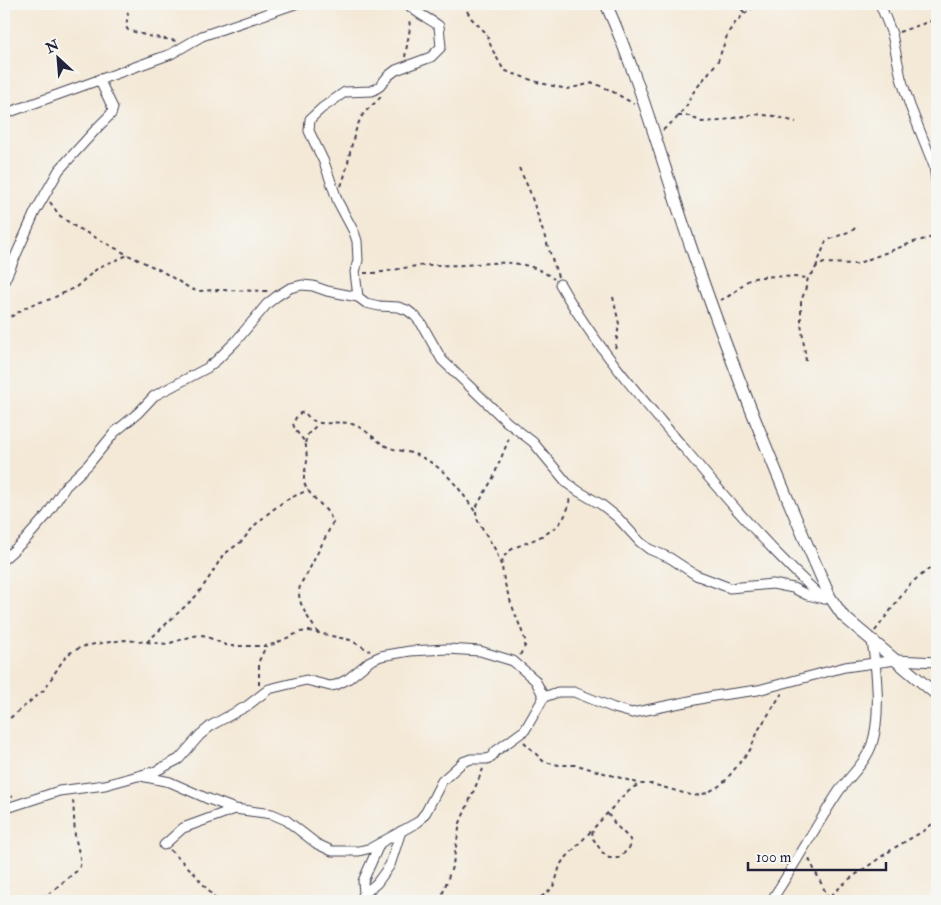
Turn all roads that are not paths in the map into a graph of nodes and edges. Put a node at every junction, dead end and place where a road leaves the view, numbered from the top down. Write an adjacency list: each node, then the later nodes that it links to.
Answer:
1 (295, 4): 5 (street)
2 (408, 4): 11 (street)
3 (606, 4): 14 (street)
4 (880, 4): 8 (street)
5 (268, 8): 6 (street)
6 (99, 79): 7 (street); 9 (street)
7 (4, 114)
8 (937, 187)
9 (4, 282)
10 (560, 284): 13 (street)
11 (358, 297): 12 (street); 13 (street)
12 (4, 559)
13 (825, 599): 14 (street)
14 (837, 607): 15 (street)
15 (871, 640): 16 (street); 18 (street)
16 (896, 660): 17 (street); 18 (street); 19 (street)
17 (937, 662)
18 (876, 664): 20 (street); 28 (street)
19 (937, 695)
20 (544, 697): 21 (street); 24 (street)
21 (141, 776): 22 (street); 23 (street)
22 (235, 808): 25 (street); 26 (street)
23 (4, 809)
24 (401, 831): 25 (street); 27 (street)
25 (380, 842): 27 (street)
26 (164, 845)
27 (362, 898)
28 (771, 901)

